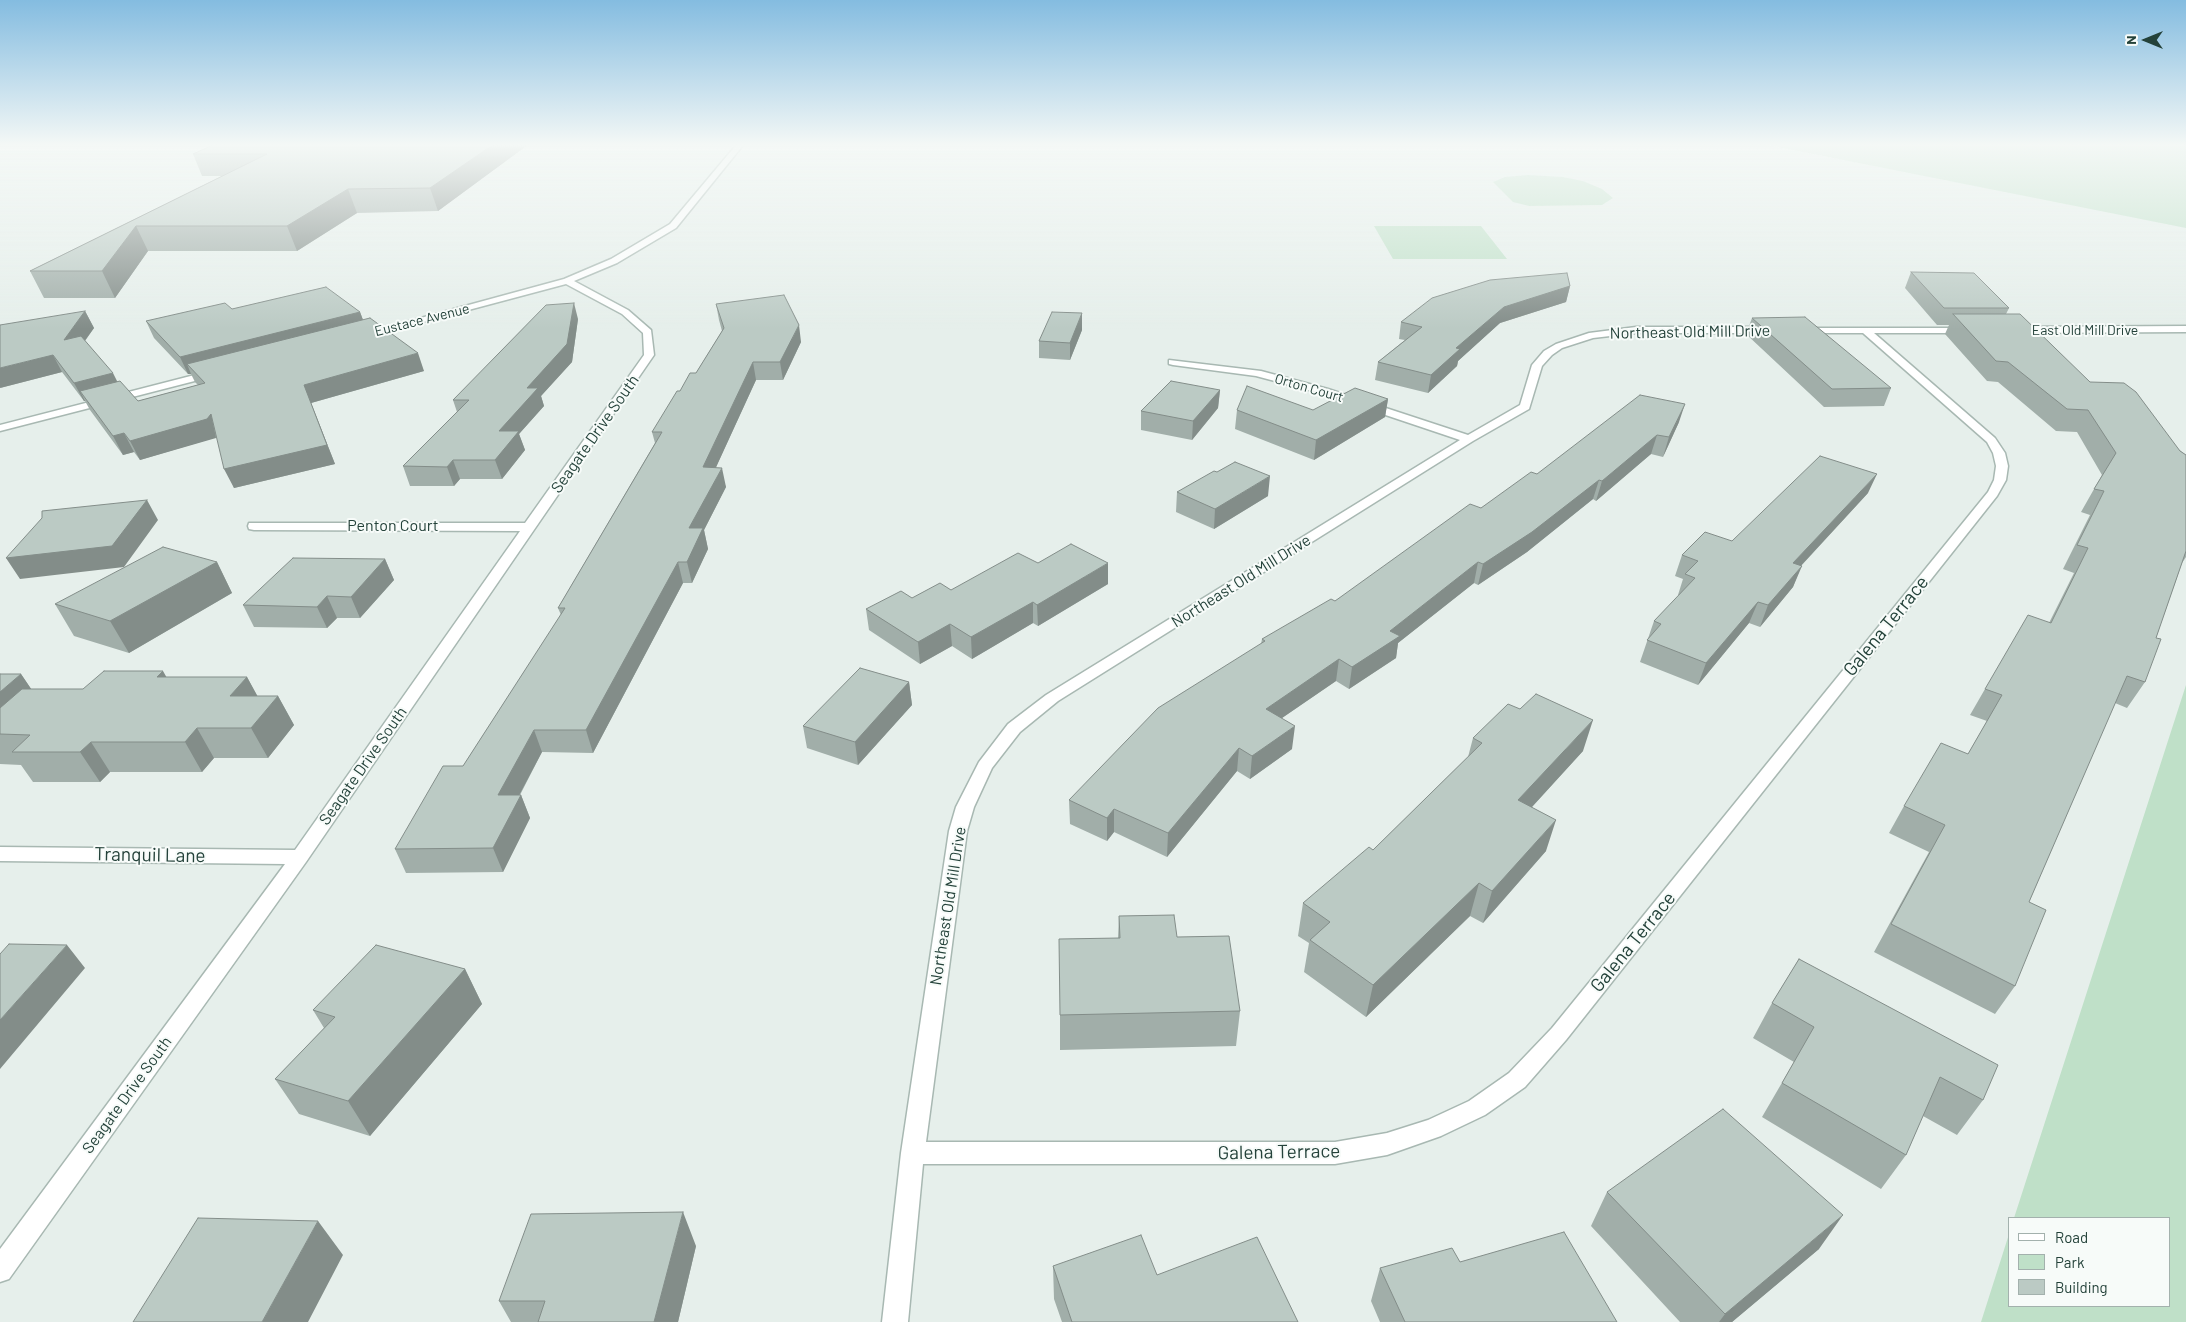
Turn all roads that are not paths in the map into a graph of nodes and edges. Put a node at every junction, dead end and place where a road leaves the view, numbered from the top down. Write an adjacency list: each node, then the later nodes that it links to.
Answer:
1 (690, 206): 2 (street, Eustace Avenue)
2 (567, 281): 7 (street, Eustace Avenue); 13 (street, Seagate Drive South)
3 (1865, 330): 4 (street); 11 (street, Northeast Old Mill Drive); 16 (street, Galena Terrace)
4 (1982, 330)
5 (2001, 330): 6 (street, East Old Mill Drive)
6 (2186, 330)
7 (357, 336)
8 (1172, 362): 11 (street, Orton Court)
9 (222, 371): 10 (street)
10 (0, 428)
11 (1470, 439): 16 (street, Northeast Old Mill Drive)
12 (254, 526): 13 (street, Penton Court)
13 (531, 527): 15 (street, Seagate Drive South)
14 (0, 854): 15 (street, Tranquil Lane)
15 (300, 857): 17 (street, Seagate Drive South)
16 (913, 1153): 18 (street, Northeast Old Mill Drive)
17 (0, 1270)
18 (895, 1322)

